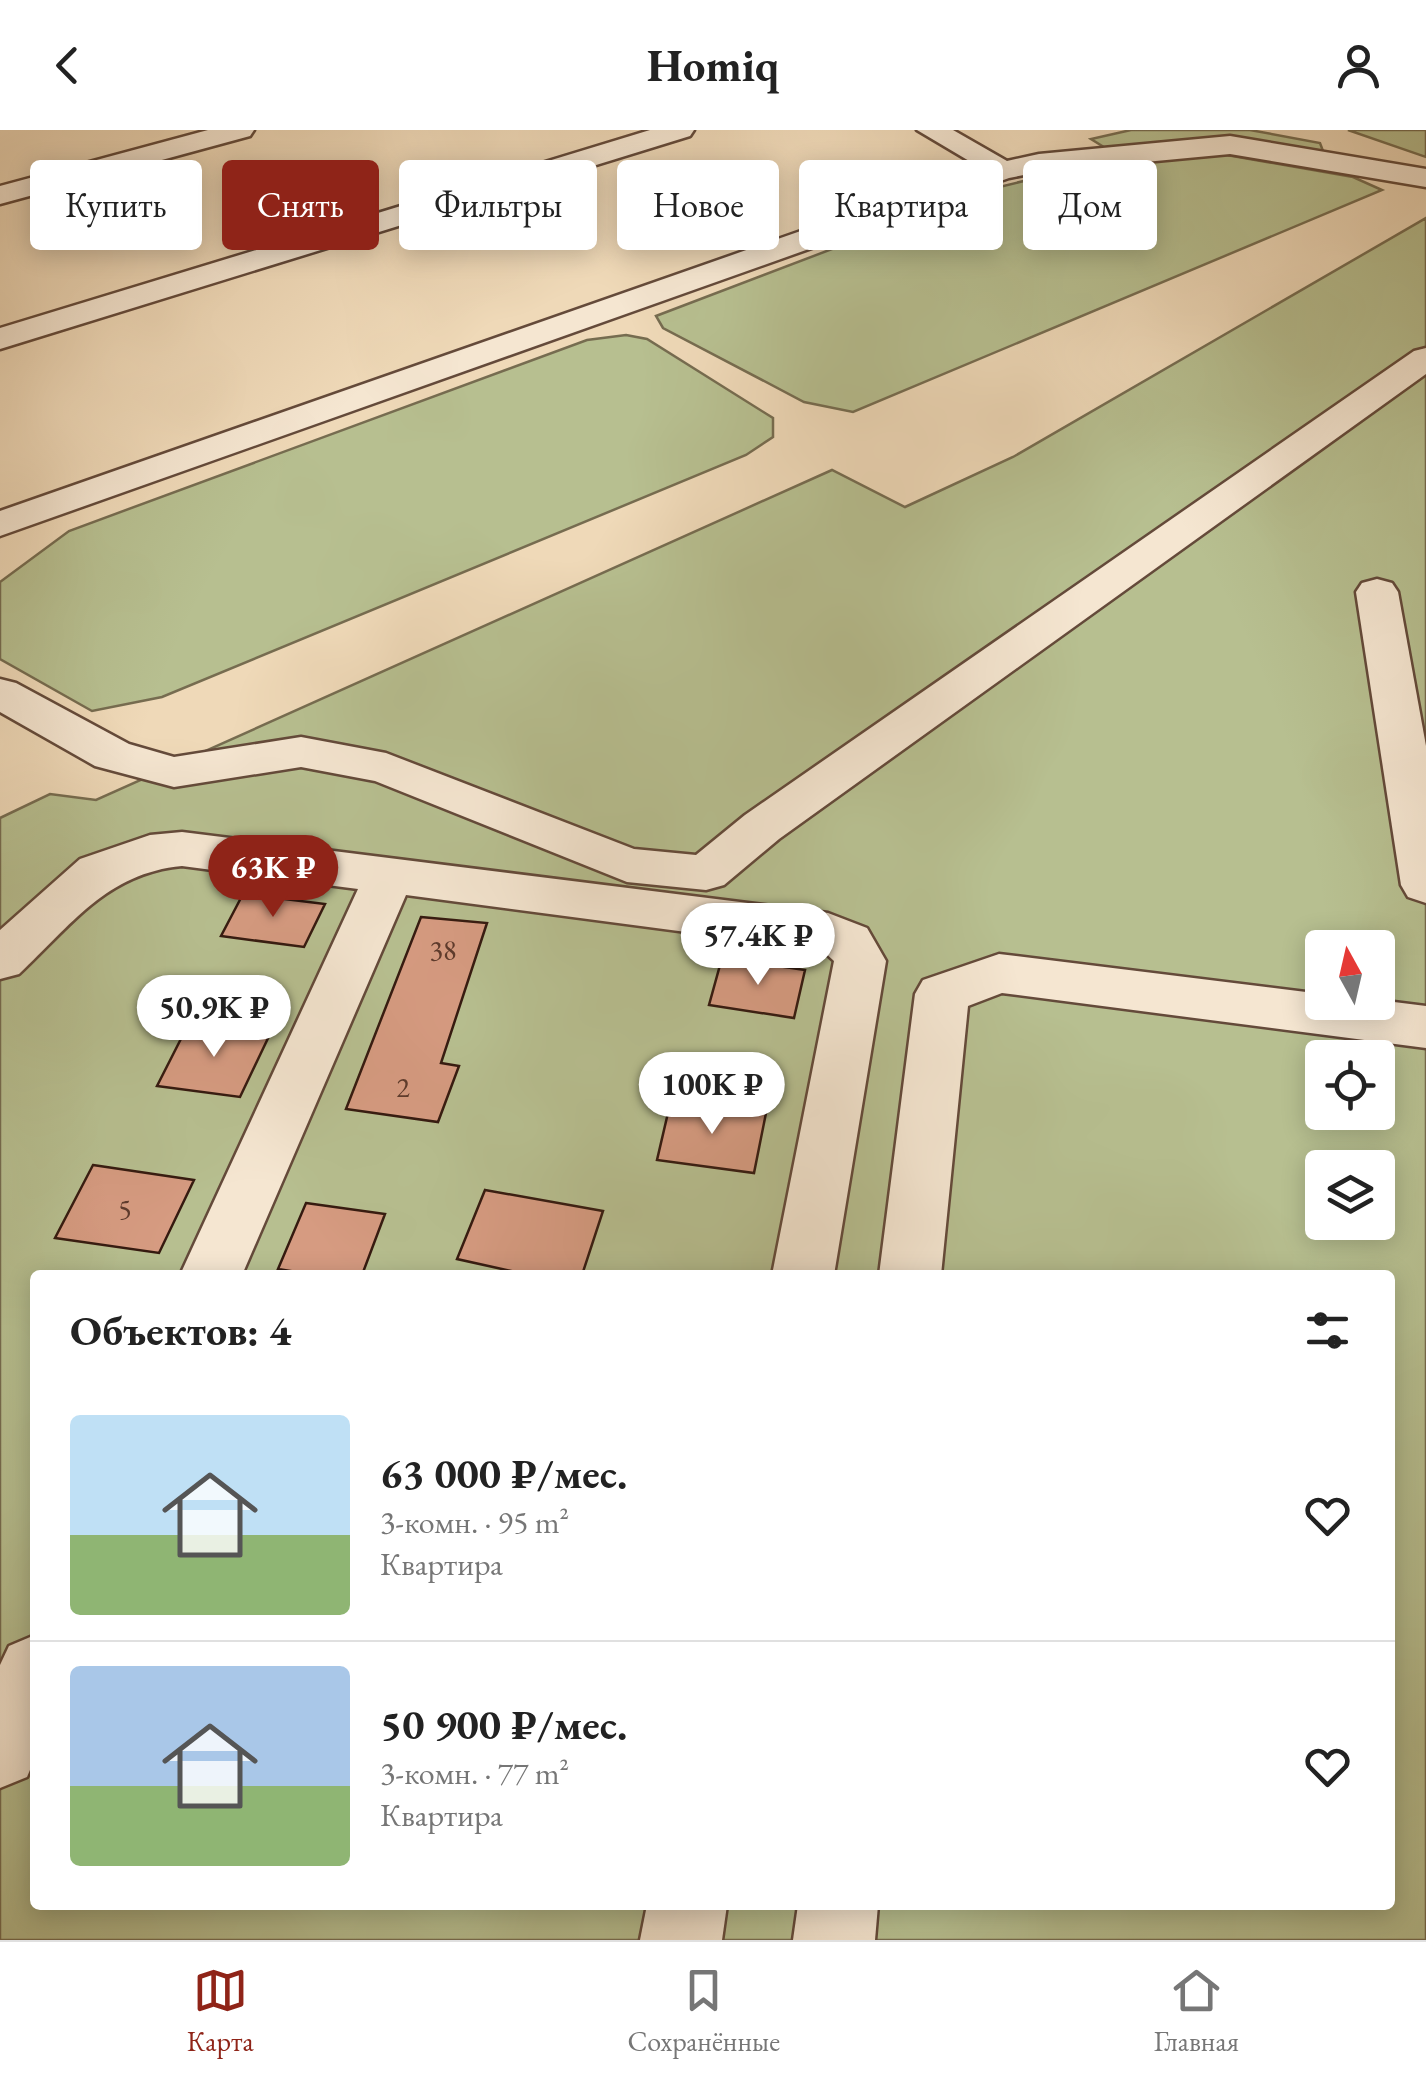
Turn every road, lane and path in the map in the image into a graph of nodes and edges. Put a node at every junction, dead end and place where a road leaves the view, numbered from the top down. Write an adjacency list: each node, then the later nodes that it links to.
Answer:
1 (240, 130): 7 (street)
2 (680, 130): 9 (street)
3 (930, 130): 4 (street)
4 (988, 160)
5 (1003, 171): 6 (street)
6 (1426, 178)
7 (0, 195)
8 (799, 242): 11 (street)
9 (0, 339)
10 (1426, 358): 13 (street)
11 (0, 524)
12 (1377, 592): 15 (street)
13 (0, 693)
14 (389, 876): 16 (street); 18 (street); 19 (street)
15 (1426, 885)
16 (0, 960)
17 (1426, 1027): 20 (street)
18 (213, 1270)
19 (804, 1270)
20 (911, 1270)
21 (30, 1683): 22 (street)
22 (0, 1750)
23 (686, 1910): 25 (street)
24 (837, 1910): 26 (street)
25 (681, 1940)
26 (834, 1940)

